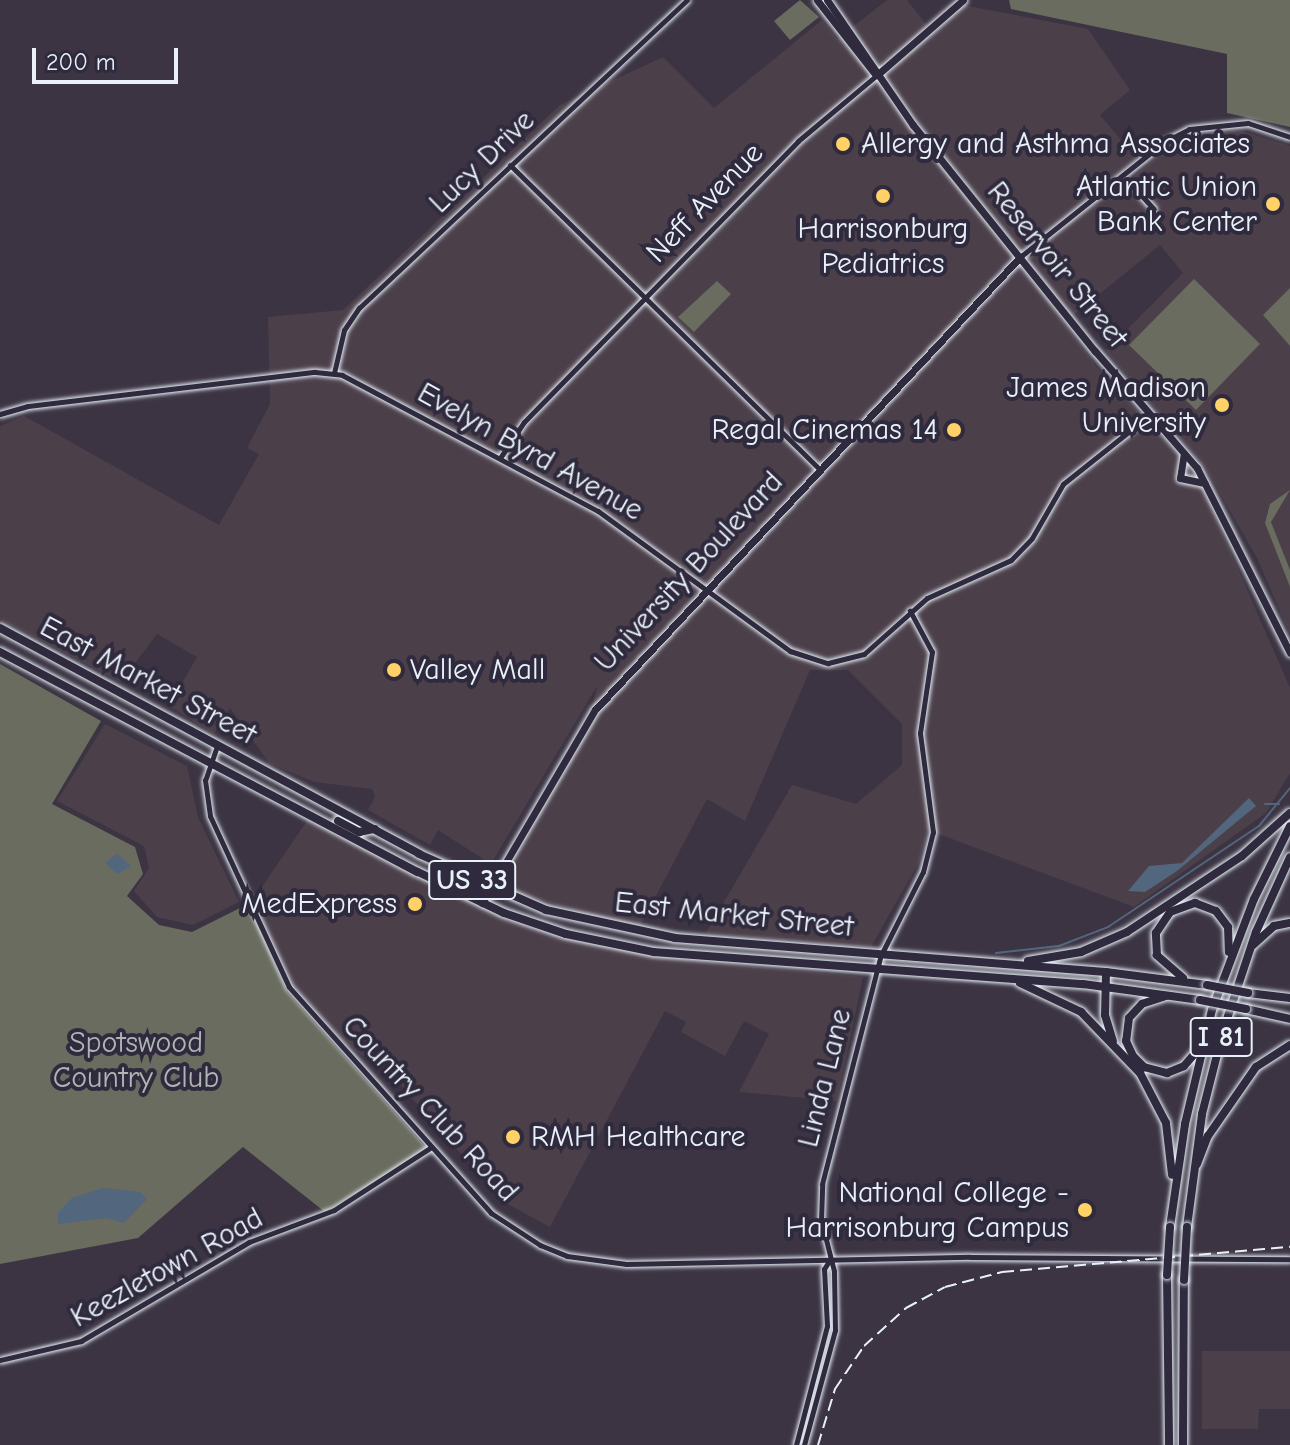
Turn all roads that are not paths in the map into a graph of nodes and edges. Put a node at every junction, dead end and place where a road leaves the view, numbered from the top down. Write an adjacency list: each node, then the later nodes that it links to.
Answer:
1 (687, 0): 7 (street, Lucy Drive)
2 (817, 0): 5 (main road, Reservoir Street)
3 (827, 0): 5 (main road, Reservoir Street)
4 (963, 0): 5 (main road, Neff Avenue)
5 (877, 75): 10 (main road, Reservoir Street); 11 (street, Neff Avenue)
6 (1290, 137): 8 (street, University Boulevard)
7 (510, 165): 11 (street); 12 (street, Lucy Drive)
8 (1111, 185): 9 (street); 10 (street, University Boulevard)
9 (1154, 209)
10 (1020, 257): 14 (main road, Reservoir Street); 17 (main road, University Boulevard)
11 (645, 298): 16 (street, Neff Avenue); 17 (street)
12 (334, 373): 13 (street); 16 (street, Evelyn Byrd Avenue)
13 (0, 414)
14 (1152, 414): 15 (main road, Reservoir Street); 20 (street, Evelyn Byrd Avenue)
15 (1180, 445): 18 (main road, Reservoir Street); 18 (main road)
16 (500, 458): 19 (street, Evelyn Byrd Avenue)
17 (819, 469): 19 (main road, University Boulevard)
18 (1210, 489): 23 (main road, Reservoir Street)
19 (706, 589): 20 (street, Evelyn Byrd Avenue); 33 (main road, University Boulevard)
20 (910, 611): 40 (street, Linda Lane)
21 (0, 628): 24 (highway, East Market Street / US 33)
22 (0, 652): 25 (highway, East Market Street / US 33)
23 (1290, 653)
24 (218, 745): 25 (street, Country Club Road); 29 (highway, East Market Street / US 33)
25 (211, 760): 26 (highway, East Market Street / US 33); 55 (street, Country Club Road)
26 (285, 799): 29 (highway); 31 (highway, East Market Street / US 33)
27 (1290, 813): 42 (highway)
28 (1290, 826): 45 (highway, I 81)
29 (375, 829): 30 (highway, East Market Street / US 33)
30 (387, 836): 31 (highway); 33 (highway, East Market Street / US 33)
31 (362, 841): 34 (highway, East Market Street / US 33)
32 (1290, 857): 38 (highway, I 81)
33 (491, 889): 34 (main road, University Boulevard); 36 (highway, East Market Street / US 33)
34 (482, 903): 39 (highway, East Market Street / US 33)
35 (1290, 923): 38 (highway)
36 (719, 942): 37 (highway, East Market Street / US 33); 39 (highway)
37 (754, 945): 40 (highway, East Market Street / US 33); 41 (highway)
38 (1249, 952): 56 (highway, I 81)
39 (681, 954): 41 (highway, East Market Street / US 33)
40 (881, 955): 42 (highway, East Market Street / US 33); 43 (street, Linda Lane)
41 (719, 957): 43 (highway, East Market Street / US 33)
42 (998, 963): 44 (highway, East Market Street / US 33)
43 (876, 969): 46 (highway, East Market Street / US 33); 59 (street, Linda Lane)
44 (1106, 972): 47 (highway, East Market Street / US 33); 48 (highway)
45 (1225, 973): 47 (highway); 52 (highway, I 81)
46 (1012, 980): 48 (highway, East Market Street / US 33); 53 (highway)
47 (1195, 983): 50 (highway, East Market Street / US 33, bridge)
48 (1105, 986): 49 (highway, East Market Street / US 33); 53 (highway)
49 (1172, 995): 51 (highway, East Market Street / US 33, bridge); 52 (highway)
50 (1290, 1000)
51 (1290, 1019)
52 (1204, 1037): 57 (highway, I 81)
53 (1115, 1045): 57 (highway)
54 (1290, 1045): 56 (highway)
55 (430, 1148): 59 (street, Country Club Road); 60 (street, Keezletown Road)
56 (1189, 1207): 64 (highway, I 81, bridge)
57 (1170, 1223): 63 (highway, I 81, bridge)
58 (1290, 1259): 59 (street, Country Club Road)
59 (829, 1260): 61 (street, Linda Lane); 62 (street, Linda Lane)
60 (0, 1360)
61 (796, 1445)
62 (804, 1445)
63 (1169, 1445)
64 (1183, 1445)

